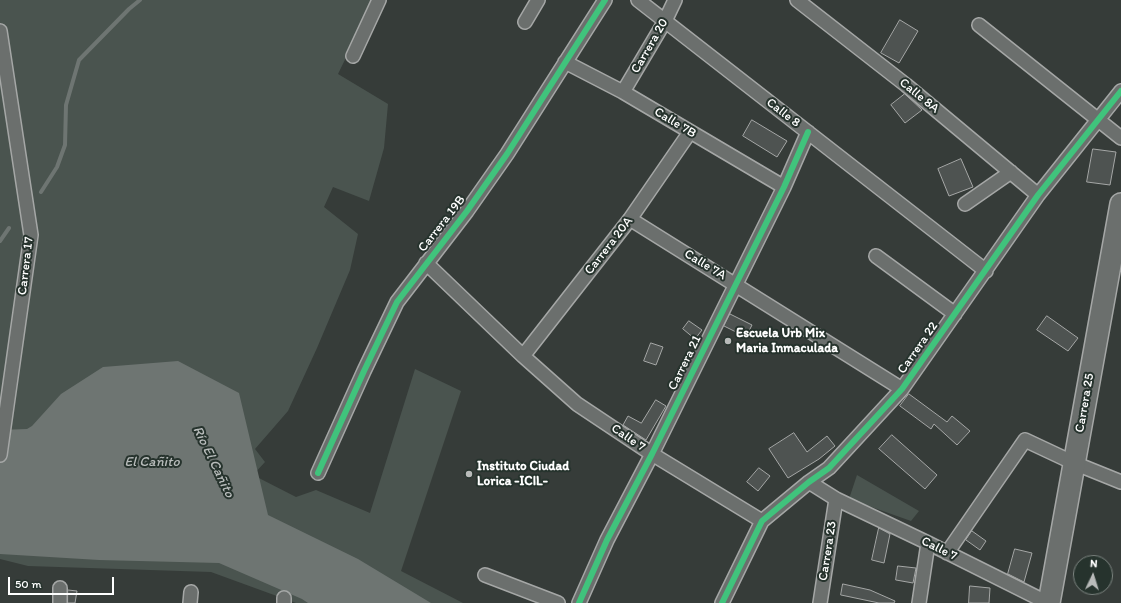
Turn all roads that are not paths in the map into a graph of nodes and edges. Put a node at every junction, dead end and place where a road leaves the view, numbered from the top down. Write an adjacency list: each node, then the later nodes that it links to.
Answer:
1 (379, 0): 11 (street)
2 (538, 0): 8 (street)
3 (605, 0): 12 (street, Carrera 19B)
4 (638, 0): 7 (street, Calle 8)
5 (675, 0): 7 (street, Carrera 20)
6 (797, 0): 19 (street, Calle 8A)
7 (665, 21): 14 (street, Carrera 20); 17 (street, Calle 8)
8 (525, 22)
9 (979, 26): 15 (street)
10 (0, 31): 33 (street, Carrera 17)
11 (353, 56)
12 (566, 62): 14 (street, Calle 7B); 26 (street, Carrera 19B)
13 (1121, 91): 15 (street, Carrera 22)
14 (623, 92): 16 (street, Calle 7B)
15 (1098, 121): 18 (street); 21 (street, Carrera 22)
16 (690, 132): 20 (street, Calle 7B); 24 (street, Carrera 20A)
17 (808, 132): 20 (street, Carrera 21); 27 (street, Calle 8)
18 (1121, 138)
19 (1011, 172): 21 (street, Calle 8A); 22 (street)
20 (784, 187): 28 (street, Carrera 21)
21 (1038, 195): 27 (street, Carrera 22)
22 (965, 204)
23 (1121, 204): 34 (main road, Carrera 25)
24 (630, 219): 28 (street, Calle 7A); 30 (street, Carrera 20A)
25 (876, 256): 29 (street)
26 (426, 263): 30 (street, Calle 7); 35 (street, Carrera 19B)
27 (986, 271): 29 (street, Carrera 22)
28 (736, 284): 31 (street, Calle 7A); 32 (street, Carrera 21)
29 (955, 314): 31 (street, Carrera 22)
30 (523, 356): 32 (street, Calle 7)
31 (902, 388): 36 (street, Carrera 22)
32 (652, 454): 39 (street, Calle 7); 46 (street, Carrera 21)
33 (0, 455)
34 (1074, 463): 37 (street); 41 (street); 50 (main road, Carrera 25)
35 (318, 473)
36 (809, 482): 38 (street, Calle 7); 39 (street, Carrera 22)
37 (1121, 482)
38 (836, 499): 40 (street, Calle 7); 48 (street, Carrera 23)
39 (762, 521): 47 (street, Carrera 22)
40 (928, 543): 41 (street, Calle 7); 49 (street)
41 (947, 553): 50 (street, Calle 7)
42 (485, 575): 45 (street)
43 (60, 588): 44 (street)
44 (60, 603)
45 (558, 603)
46 (579, 603)
47 (722, 603)
48 (820, 603)
49 (919, 603)
50 (1049, 603)

